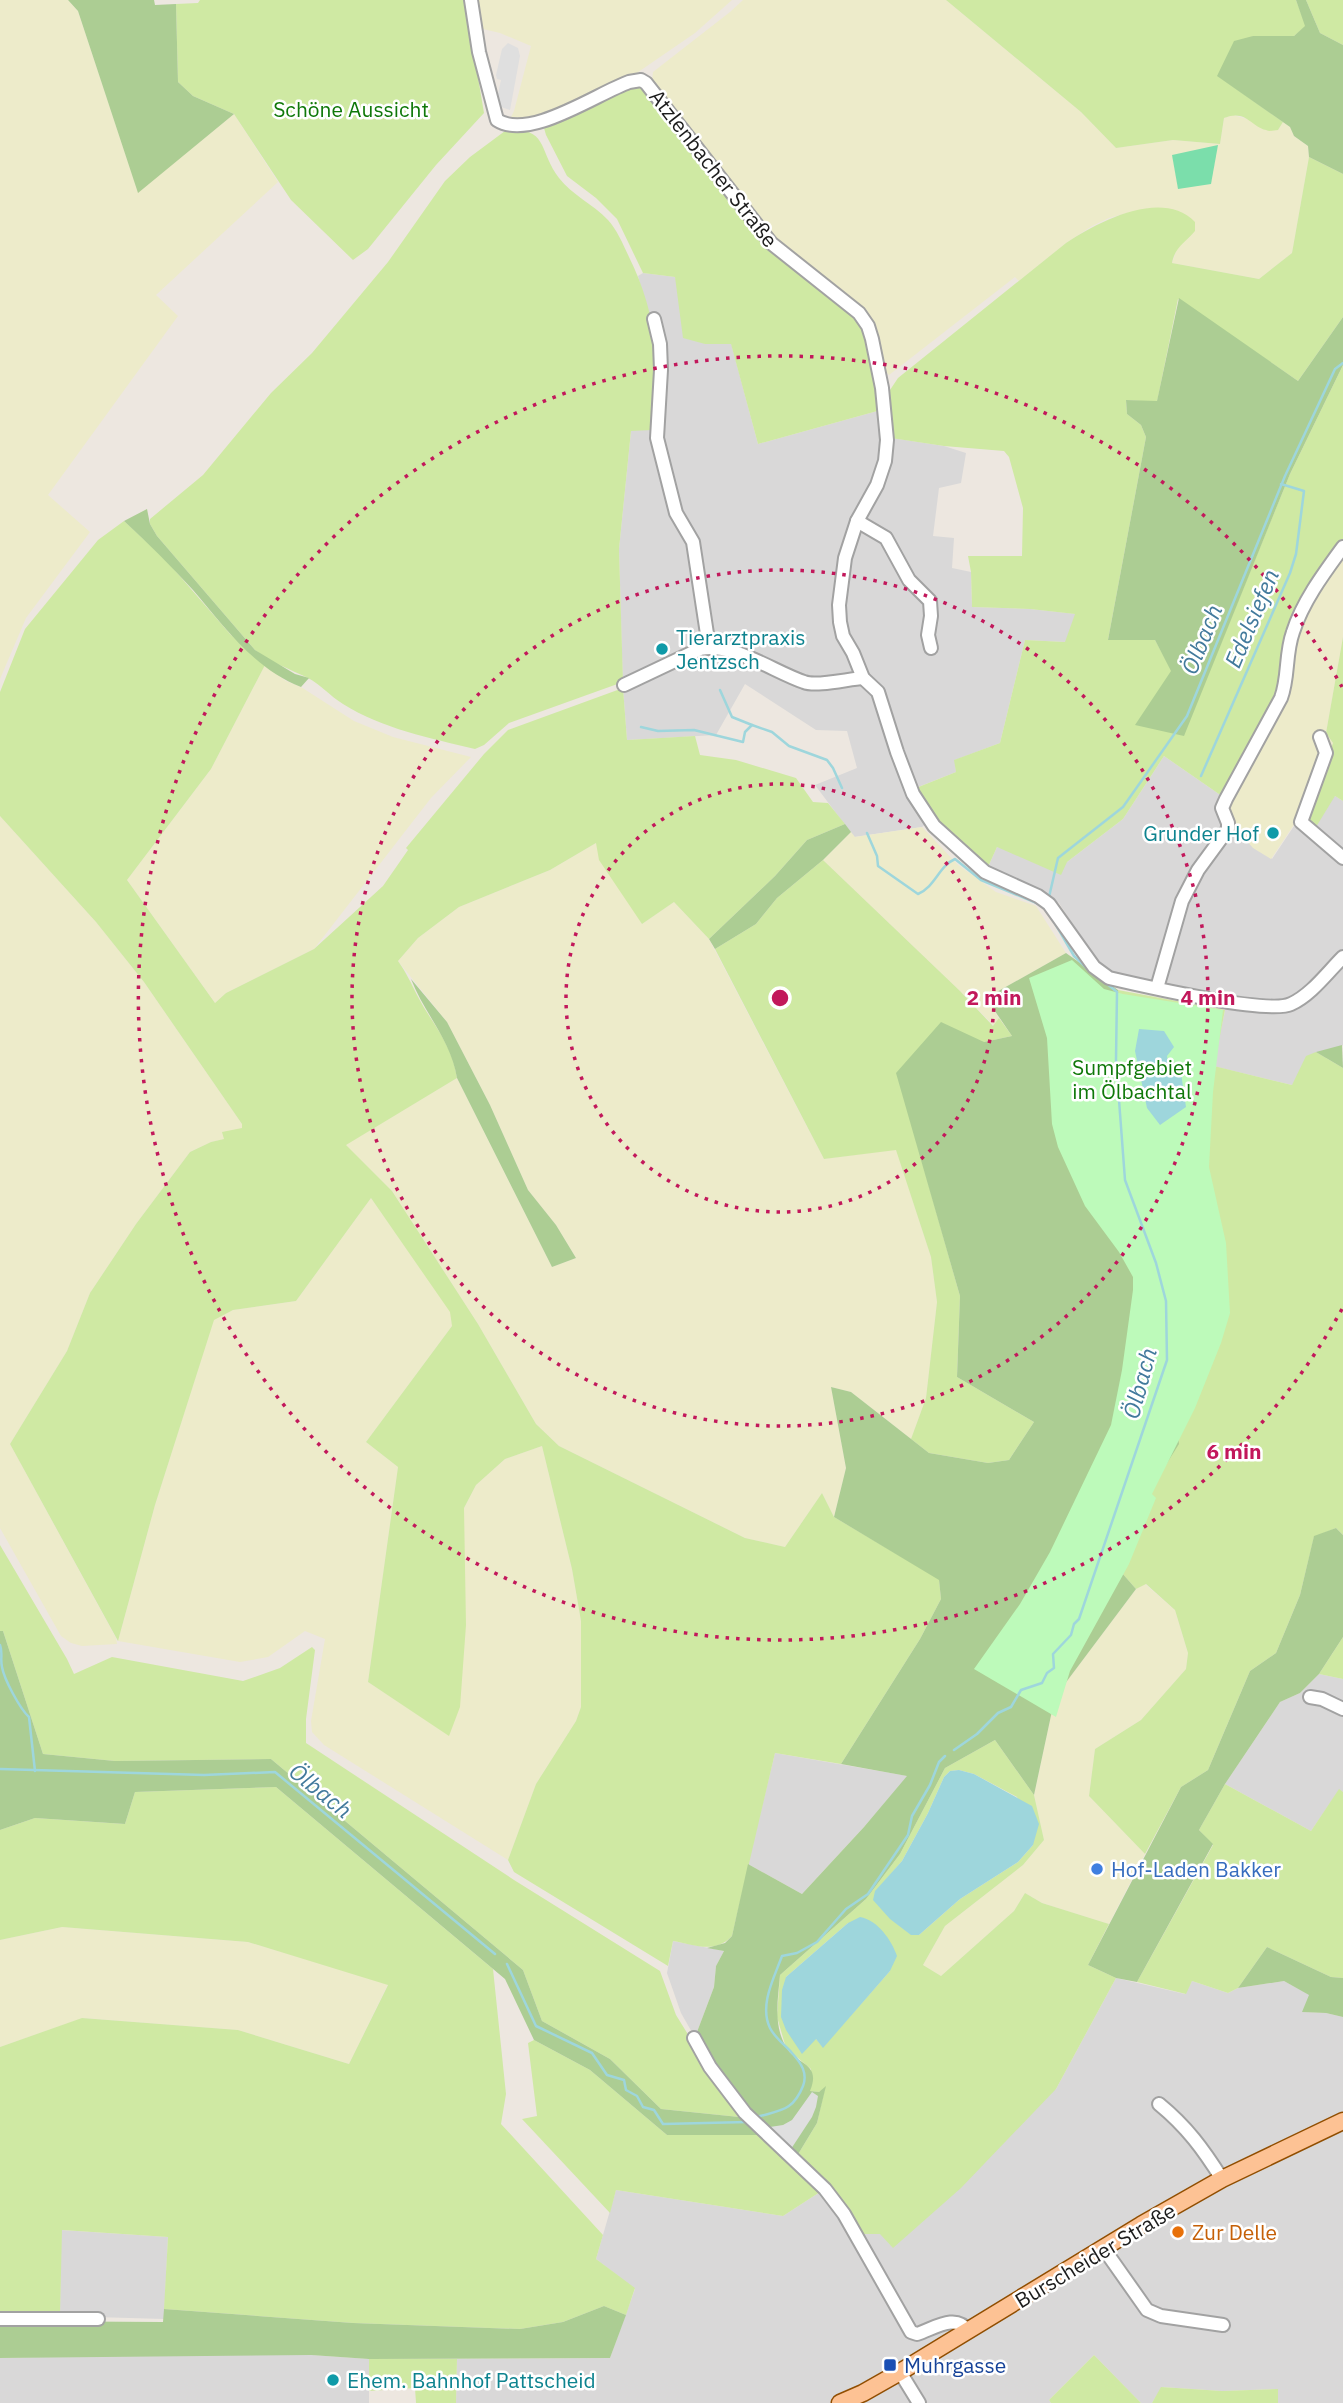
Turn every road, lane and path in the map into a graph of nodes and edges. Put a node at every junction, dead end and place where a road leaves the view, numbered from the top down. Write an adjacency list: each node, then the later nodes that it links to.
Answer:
1 (471, 0): 3 (street, Atzlenbacher Straße)
2 (654, 320): 5 (street)
3 (857, 521): 6 (street); 7 (street, Atzlenbacher Straße)
4 (1343, 547): 12 (street)
5 (709, 647): 7 (street); 8 (street)
6 (931, 648)
7 (863, 678): 12 (street, Atzlenbacher Straße)
8 (625, 685)
9 (1320, 737): 10 (street)
10 (1343, 858)
11 (1343, 957): 12 (street, Atzlenbacher Straße)
12 (1157, 988)
13 (1310, 1697): 14 (street)
14 (1343, 1709)
15 (694, 2038): 23 (street)
16 (1159, 2104): 18 (street)
17 (1343, 2121): 18 (main road, Burscheider Straße)
18 (1222, 2179): 19 (main road, Burscheider Straße)
19 (1104, 2249): 22 (street); 23 (main road, Burscheider Straße)
20 (0, 2319): 21 (street)
21 (98, 2319)
22 (1223, 2325)
23 (968, 2331): 24 (main road, Burscheider Straße)
24 (900, 2372): 25 (main road, Burscheider Straße); 26 (street)
25 (840, 2403)
26 (919, 2403)

